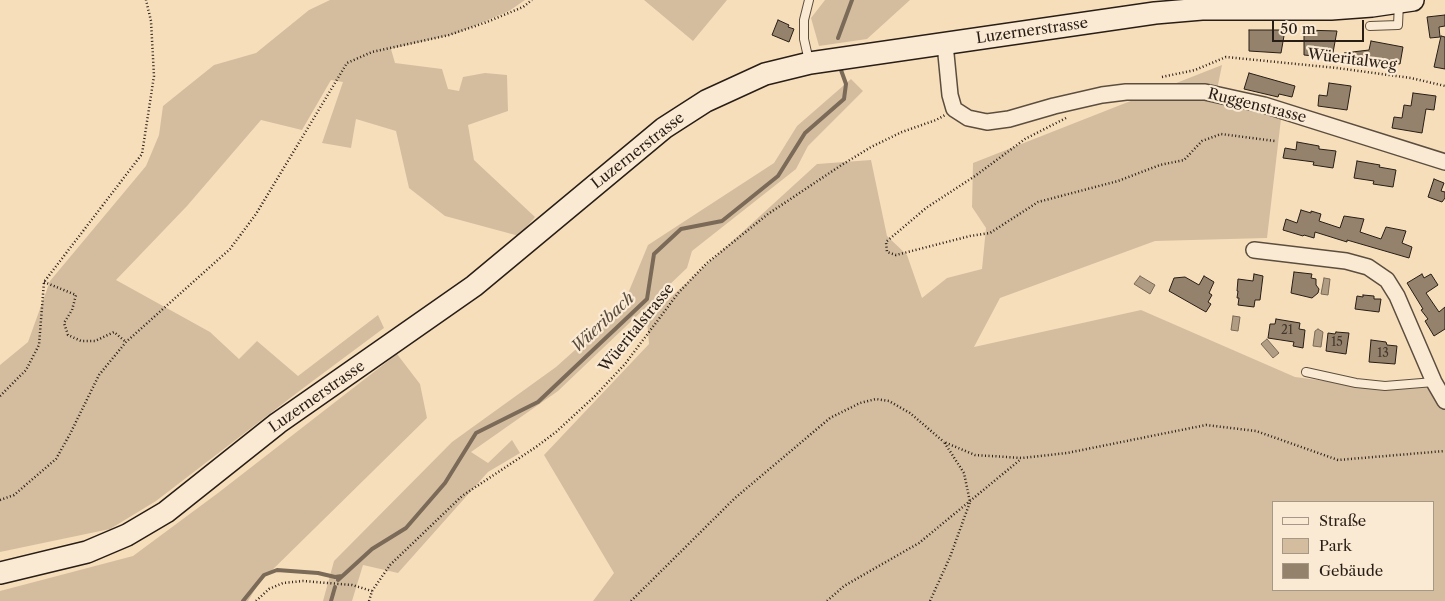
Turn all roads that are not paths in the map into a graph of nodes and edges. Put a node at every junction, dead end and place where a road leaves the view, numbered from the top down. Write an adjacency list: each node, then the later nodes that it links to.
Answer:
1 (809, 0): 5 (lane)
2 (1406, 2): 3 (lane); 4 (main road, Luzernerstrasse)
3 (1370, 26)
4 (945, 44): 5 (main road, Luzernerstrasse); 6 (street, Ruggenstrasse)
5 (810, 62): 11 (main road, Luzernerstrasse)
6 (1445, 162)
7 (1254, 250): 9 (street)
8 (1306, 372): 9 (lane)
9 (1434, 382): 10 (street)
10 (1445, 401)
11 (0, 573)

